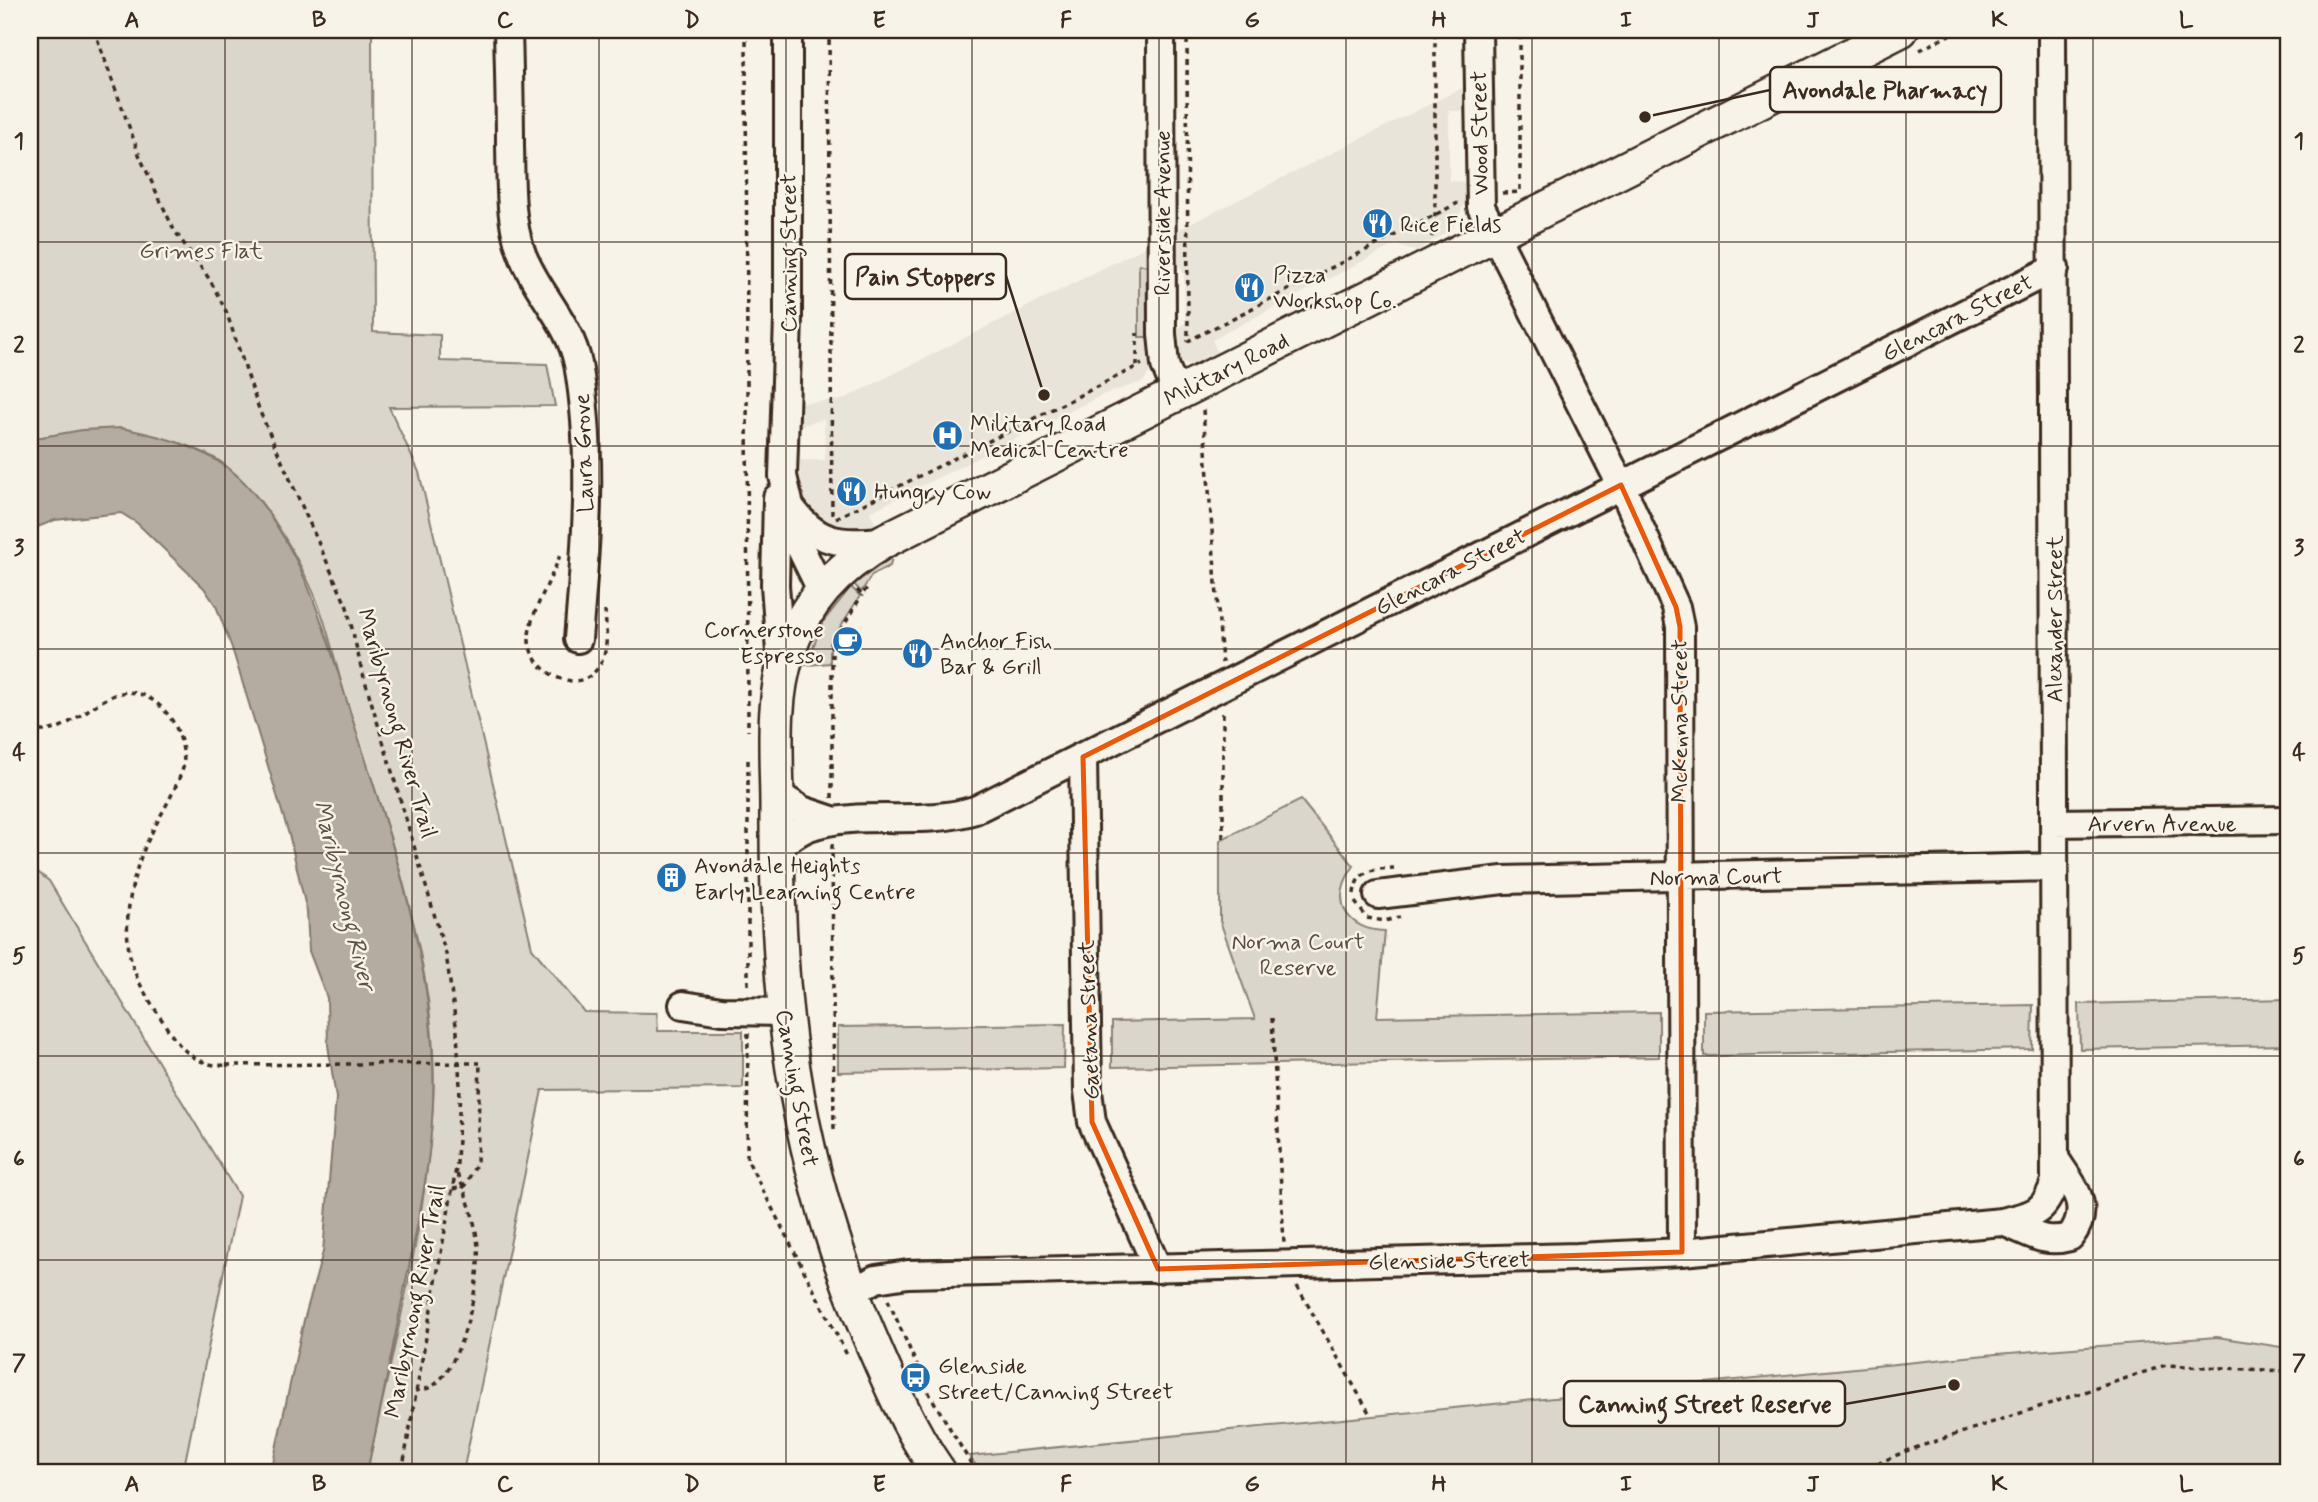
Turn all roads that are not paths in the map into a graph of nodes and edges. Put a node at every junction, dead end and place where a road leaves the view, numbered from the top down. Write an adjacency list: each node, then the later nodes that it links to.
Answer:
1 (508, 30): 14 (street, Laura Grove)
2 (788, 30): 11 (street, Canning Street)
3 (1161, 30): 9 (street, Riverside Avenue)
4 (1478, 30): 7 (street, Wood Street)
5 (1901, 30): 7 (main road, Military Road)
6 (2052, 30): 8 (street, Alexander Street)
7 (1494, 232): 9 (main road, Military Road); 10 (street, McKenna Street)
8 (2055, 268): 10 (street, Glencara Street); 20 (street, Alexander Street)
9 (1190, 402): 12 (main road, Military Road)
10 (1621, 485): 16 (street, Glencara Street); 23 (street, McKenna Street)
11 (785, 489): 12 (street); 13 (street, Canning Street); 15 (street, Canning Street)
12 (884, 541): 13 (main road, Military Road)
13 (821, 590): 15 (main road, Canning Street)
14 (578, 639)
15 (781, 677): 17 (main road, Canning Street)
16 (1083, 757): 18 (street, Glencara Street); 31 (street, Gaetana Street)
17 (777, 794): 18 (street, Glencara Street); 21 (main road, Canning Street)
18 (832, 820): 21 (street, Glencara Street)
19 (2282, 822): 20 (street, Arvern Avenue)
20 (2054, 823): 22 (street, Alexander Street)
21 (777, 847): 26 (main road, Canning Street)
22 (2054, 867): 23 (street, Norma Court); 27 (street, Alexander Street)
23 (1678, 877): 24 (street, Norma Court); 30 (street, McKenna Street)
24 (1378, 895)
25 (683, 1004): 26 (street)
26 (783, 1012): 32 (main road, Canning Street)
27 (2055, 1158): 28 (street, Alexander Street); 29 (street)
28 (2045, 1205): 29 (street, Glenside Street)
29 (2002, 1222): 30 (street, Glenside Street)
30 (1682, 1252): 31 (street, Glenside Street)
31 (1158, 1269): 32 (street, Glenside Street)
32 (852, 1292): 33 (main road, Canning Street)
33 (939, 1472)

